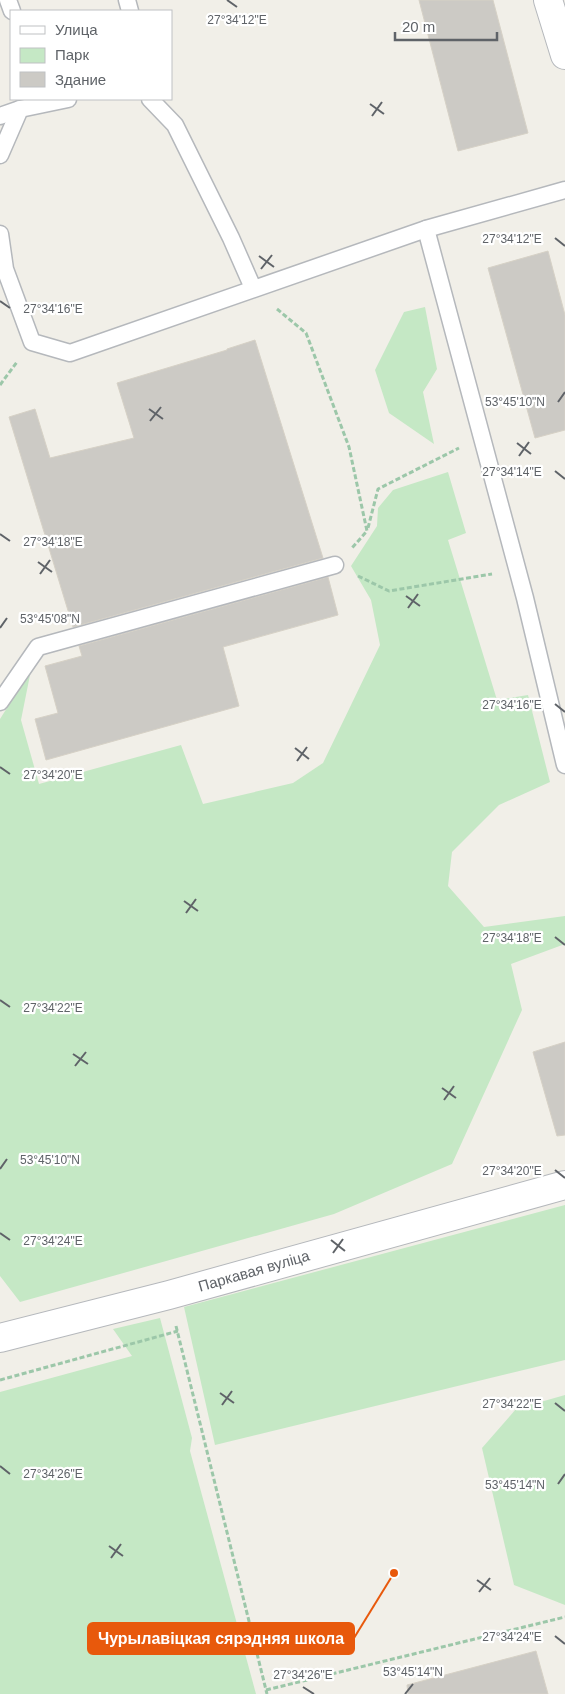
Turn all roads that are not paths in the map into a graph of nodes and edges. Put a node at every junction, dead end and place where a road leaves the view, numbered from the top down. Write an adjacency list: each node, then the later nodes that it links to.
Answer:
1 (548, 0): 2 (street)
2 (565, 55)
3 (55, 100): 5 (lane)
4 (151, 100): 12 (lane)
5 (42, 101): 6 (lane)
6 (20, 109): 7 (lane); 8 (lane)
7 (0, 116)
8 (0, 154)
9 (565, 190): 10 (lane)
10 (426, 229): 12 (lane); 15 (lane)
11 (0, 234): 12 (lane)
12 (254, 288)
13 (335, 565): 14 (lane)
14 (0, 702)
15 (565, 765)
16 (565, 1185): 17 (street, Паркавая вуліца)
17 (0, 1338)

